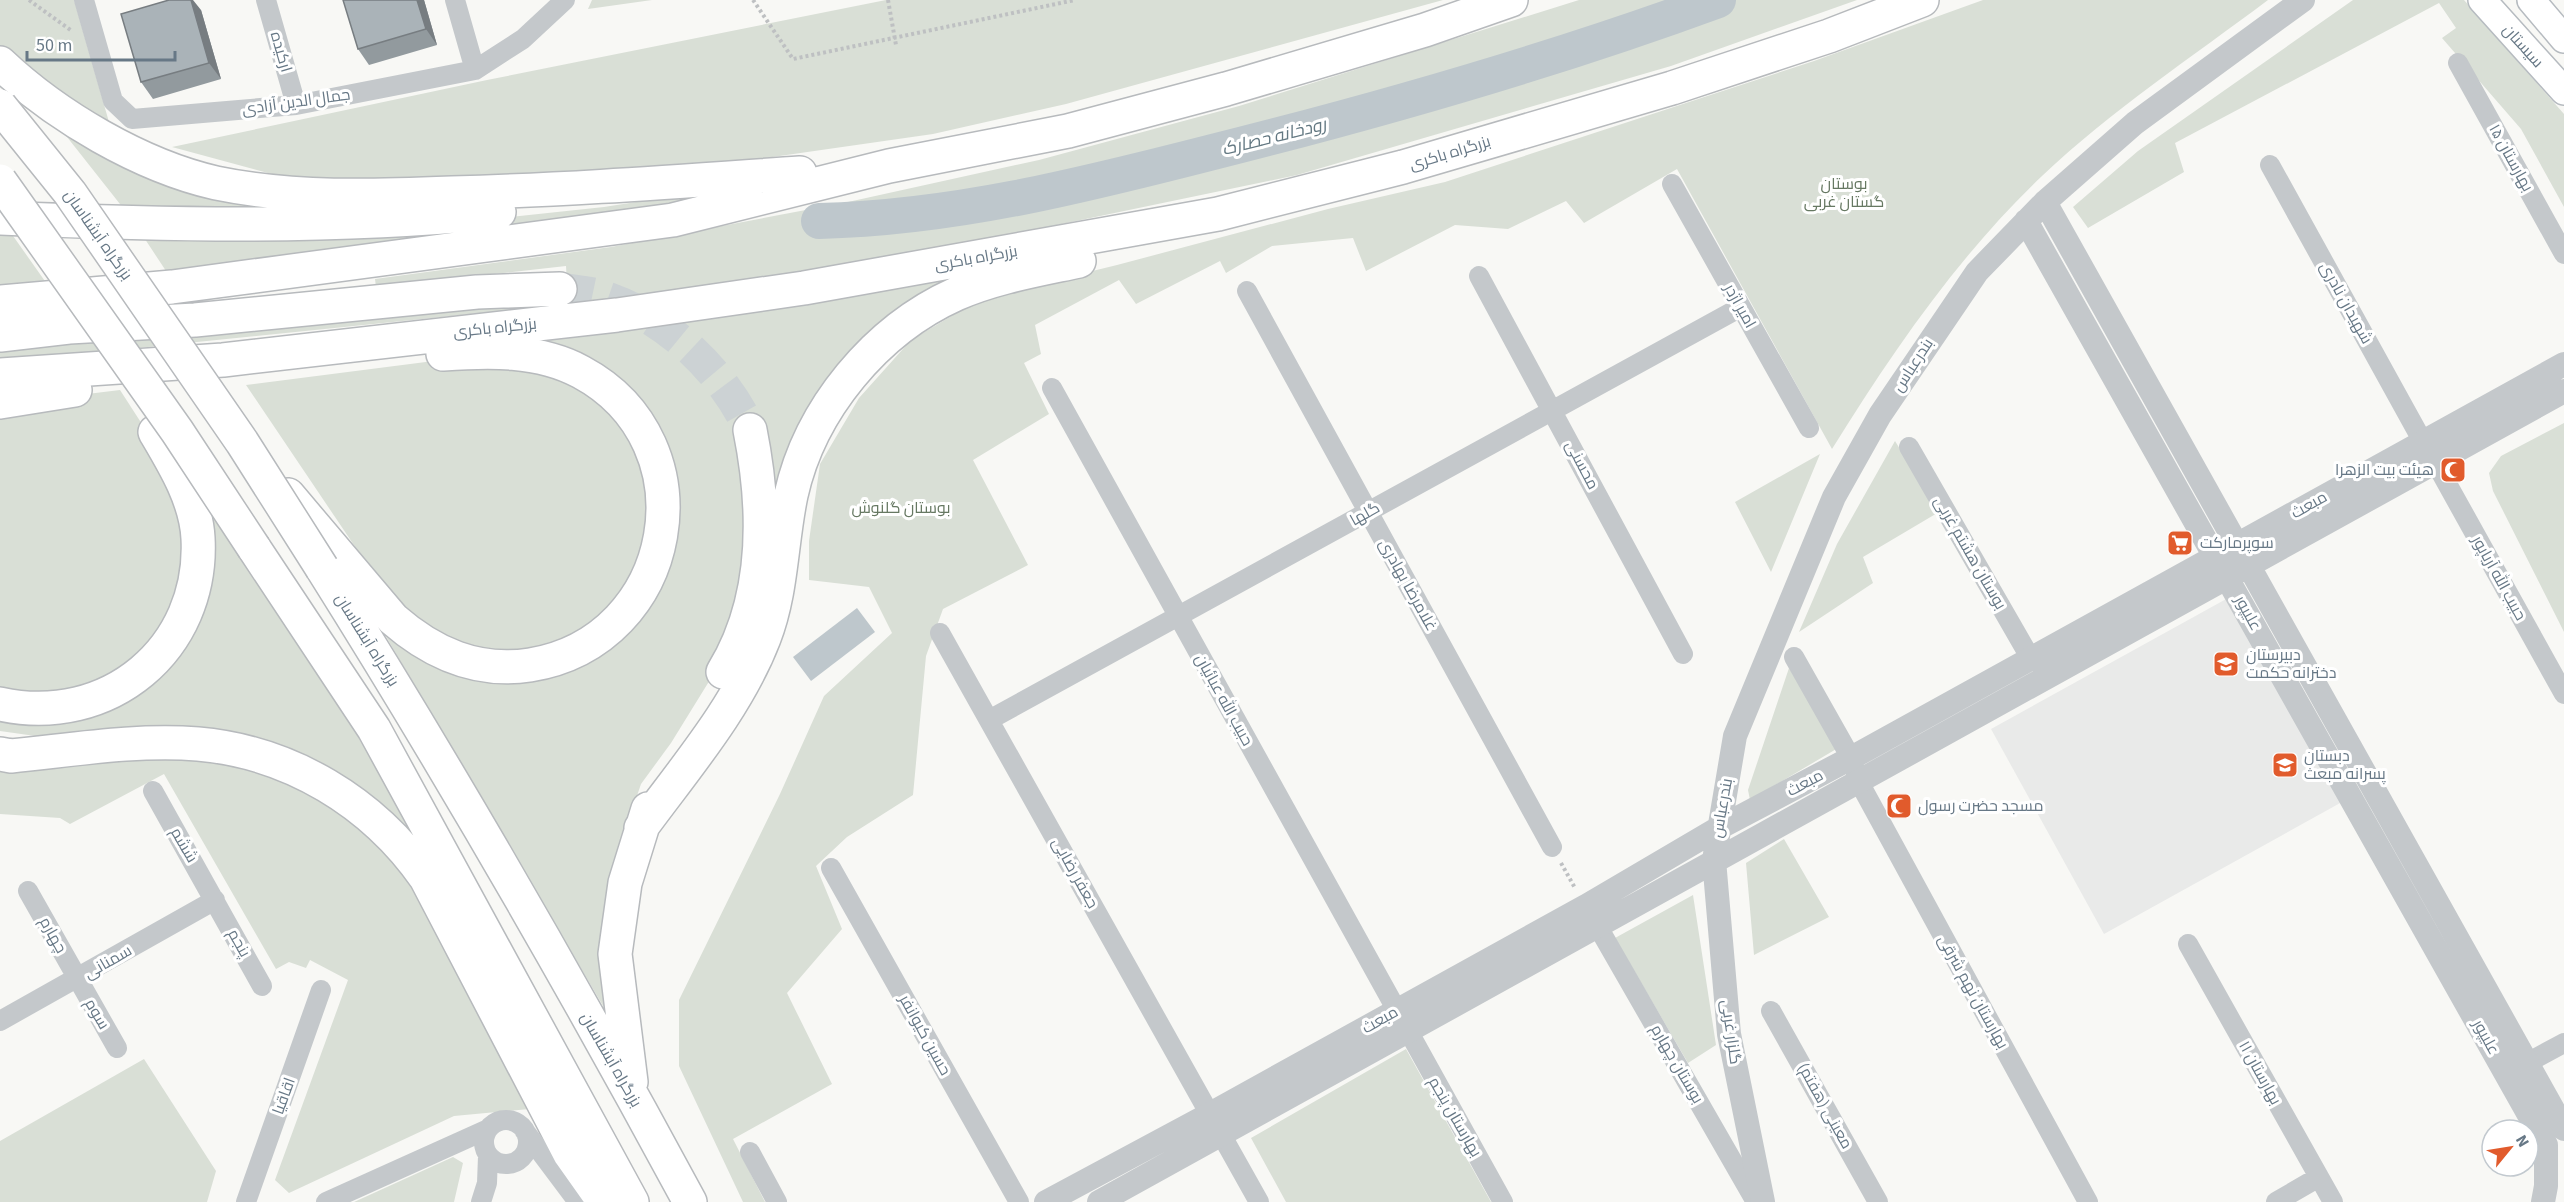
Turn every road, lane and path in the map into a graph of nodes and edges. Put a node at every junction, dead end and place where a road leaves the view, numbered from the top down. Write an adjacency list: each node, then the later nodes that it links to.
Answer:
1 (29, 0): 16 (path)
2 (84, 0): 16 (street, جمال الدین آزادی)
3 (266, 0): 22 (street, ارکیده)
4 (454, 0): 20 (street)
5 (565, 0): 20 (street, جمال الدین آزادی)
6 (753, 0): 14 (path)
7 (888, 0): 14 (path)
8 (1076, 0): 14 (path)
9 (1511, 0): 25 (highway)
10 (1922, 0): 30 (highway, بزرگراه باکری)
11 (2303, 0): 29 (street, بندرعباس)
12 (2482, 0): 21 (main road, سیستان)
13 (2531, 0): 15 (main road)
14 (895, 38): 17 (path)
15 (2564, 39)
16 (96, 42): 22 (street, جمال الدین آزادی)
17 (896, 45)
18 (0, 63): 26 (highway)
19 (2458, 63): 33 (street, بهارستان ۱۵)
20 (474, 69): 22 (street, جمال الدین آزادی)
21 (2564, 92)
22 (296, 105)
23 (0, 106): 51 (highway, بزرگراه آبشناسان, bridge)
24 (2270, 165): 53 (street, شهیدان نادری)
25 (889, 166): 26 (highway); 37 (highway)
26 (700, 180): 31 (highway)
27 (0, 181): 39 (highway, bridge)
28 (1672, 184): 38 (street, امیر اژدر)
29 (2045, 202): 32 (street, بندرعباس); 55 (street, علیپور)
30 (1218, 214): 41 (highway, بزرگراه باکری); 70 (highway)
31 (0, 219)
32 (2026, 221): 55 (street, علیپور); 71 (street, بندرعباس)
33 (2564, 254)
34 (1479, 276): 48 (street, محسنی)
35 (560, 290): 40 (highway)
36 (1247, 291): 54 (street, غلامرضا بهادری)
37 (0, 302)
38 (1741, 307): 48 (street, گلها); 49 (street, امیر اژدر)
39 (94, 315): 62 (highway, bridge); 104 (highway, bridge)
40 (0, 335)
41 (255, 356): 42 (highway, بزرگراه باکری); 51 (highway)
42 (214, 360): 44 (highway, بزرگراه باکری); 47 (highway)
43 (2564, 364): 53 (street, مبعث)
44 (0, 375)
45 (1052, 388): 56 (street, حبیب الله عبائیان)
46 (2564, 391): 53 (street, مبعث)
47 (0, 402)
48 (1552, 411): 54 (street, گلها); 58 (street, محسنی)
49 (1809, 428)
50 (750, 430): 70 (highway)
51 (242, 442): 88 (highway, بزرگراه آبشناسان, bridge)
52 (1909, 447): 60 (street, بوستان هشتم غربی)
53 (2429, 452): 55 (street, مبعث); 61 (street, حبیب الله آریاپور)
54 (1368, 512): 56 (street, گلها); 72 (street, غلامرضا بهادری)
55 (2232, 561): 60 (street, مبعث); 68 (street, مبعث); 87 (street, علیپور)
56 (1178, 616): 63 (street, گلها); 84 (street, حبیب الله عبائیان)
57 (940, 633): 63 (street, جعفر رضایی)
58 (1683, 654)
59 (1794, 657): 67 (street, بهارستان نهم شرقی)
60 (2031, 659): 67 (street, مبعث)
61 (2564, 694)
62 (0, 704)
63 (989, 720): 89 (street, جعفر رضایی)
64 (0, 736): 65 (highway)
65 (108, 746): 66 (highway); 103 (highway)
66 (0, 754)
67 (1851, 758): 68 (street, بهارستان نهم شرقی); 71 (street, مبعث)
68 (1859, 782): 73 (street, مبعث); 115 (street, بهارستان نهم شرقی)
69 (153, 791): 76 (street, ششم)
70 (641, 828): 88 (highway)
71 (1717, 829): 73 (street, بندرعباس); 77 (street, مبعث)
72 (1552, 847): 77 (path)
73 (1714, 860): 77 (street, مبعث); 113 (street, گلزار غربی)
74 (831, 868): 107 (street, حسین کیوانفر)
75 (28, 891): 79 (street, چهارم)
76 (215, 900): 79 (street, سمنانی); 80 (street, پنجم)
77 (1592, 916): 84 (street, مبعث); 112 (street, بوستان چهارم)
78 (2188, 944): 98 (street, بهارستان ۱۱)
79 (78, 979): 83 (street, سمنانی); 86 (street, سوم)
80 (262, 986)
81 (321, 990): 100 (street, اقاقیا)
82 (1771, 1011): 114 (street, معینی (هفتم))
83 (0, 1021)
84 (1401, 1021): 89 (street, مبعث); 111 (street, بهارستان پنجم)
85 (2564, 1043): 87 (street)
86 (117, 1048)
87 (2517, 1069): 91 (street, علیپور); 118 (street, علیپور)
88 (633, 1096): 105 (highway, بزرگراه آبشناسان)
89 (1216, 1124): 108 (street, مبعث); 109 (street, مبعث); 110 (street, جعفر رضایی)
90 (488, 1129): 92 (street); 93 (street); 95 (street)
91 (2564, 1129)
92 (524, 1130): 96 (street); 97 (street)
93 (456, 1143): 95 (street); 101 (street)
94 (750, 1152): 106 (street)
95 (487, 1153): 96 (street); 99 (street)
96 (515, 1161): 97 (street); 99 (street)
97 (559, 1175): 102 (street)
98 (2319, 1178): 116 (street); 117 (street, بهارستان ۱۱)
99 (484, 1193)
100 (246, 1202)
101 (326, 1202)
102 (578, 1202)
103 (604, 1202)
104 (632, 1202)
105 (690, 1202)
106 (777, 1202)
107 (1019, 1202)
108 (1046, 1202)
109 (1100, 1202)
110 (1259, 1202)
111 (1503, 1202)
112 (1756, 1202)
113 (1763, 1202)
114 (1878, 1202)
115 (2088, 1202)
116 (2276, 1202)
117 (2333, 1202)
118 (2543, 1202)

